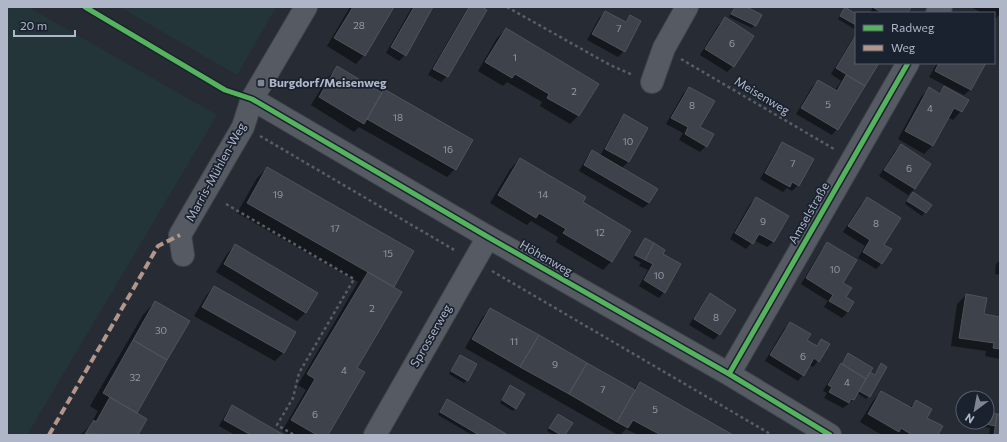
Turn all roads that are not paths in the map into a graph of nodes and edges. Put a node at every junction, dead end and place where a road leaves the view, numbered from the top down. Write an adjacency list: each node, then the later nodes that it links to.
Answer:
1 (306, 7): 5 (street, Marris-Mühlen-Weg)
2 (687, 7): 4 (street)
3 (907, 64): 8 (street, Amselstraße)
4 (652, 82)
5 (252, 100): 6 (street, Höhenweg); 7 (street, Marris-Mühlen-Weg)
6 (488, 237): 8 (street, Höhenweg); 9 (street, Sprosserweg)
7 (183, 255)
8 (729, 374): 10 (street, Höhenweg)
9 (375, 435)
10 (830, 435)

